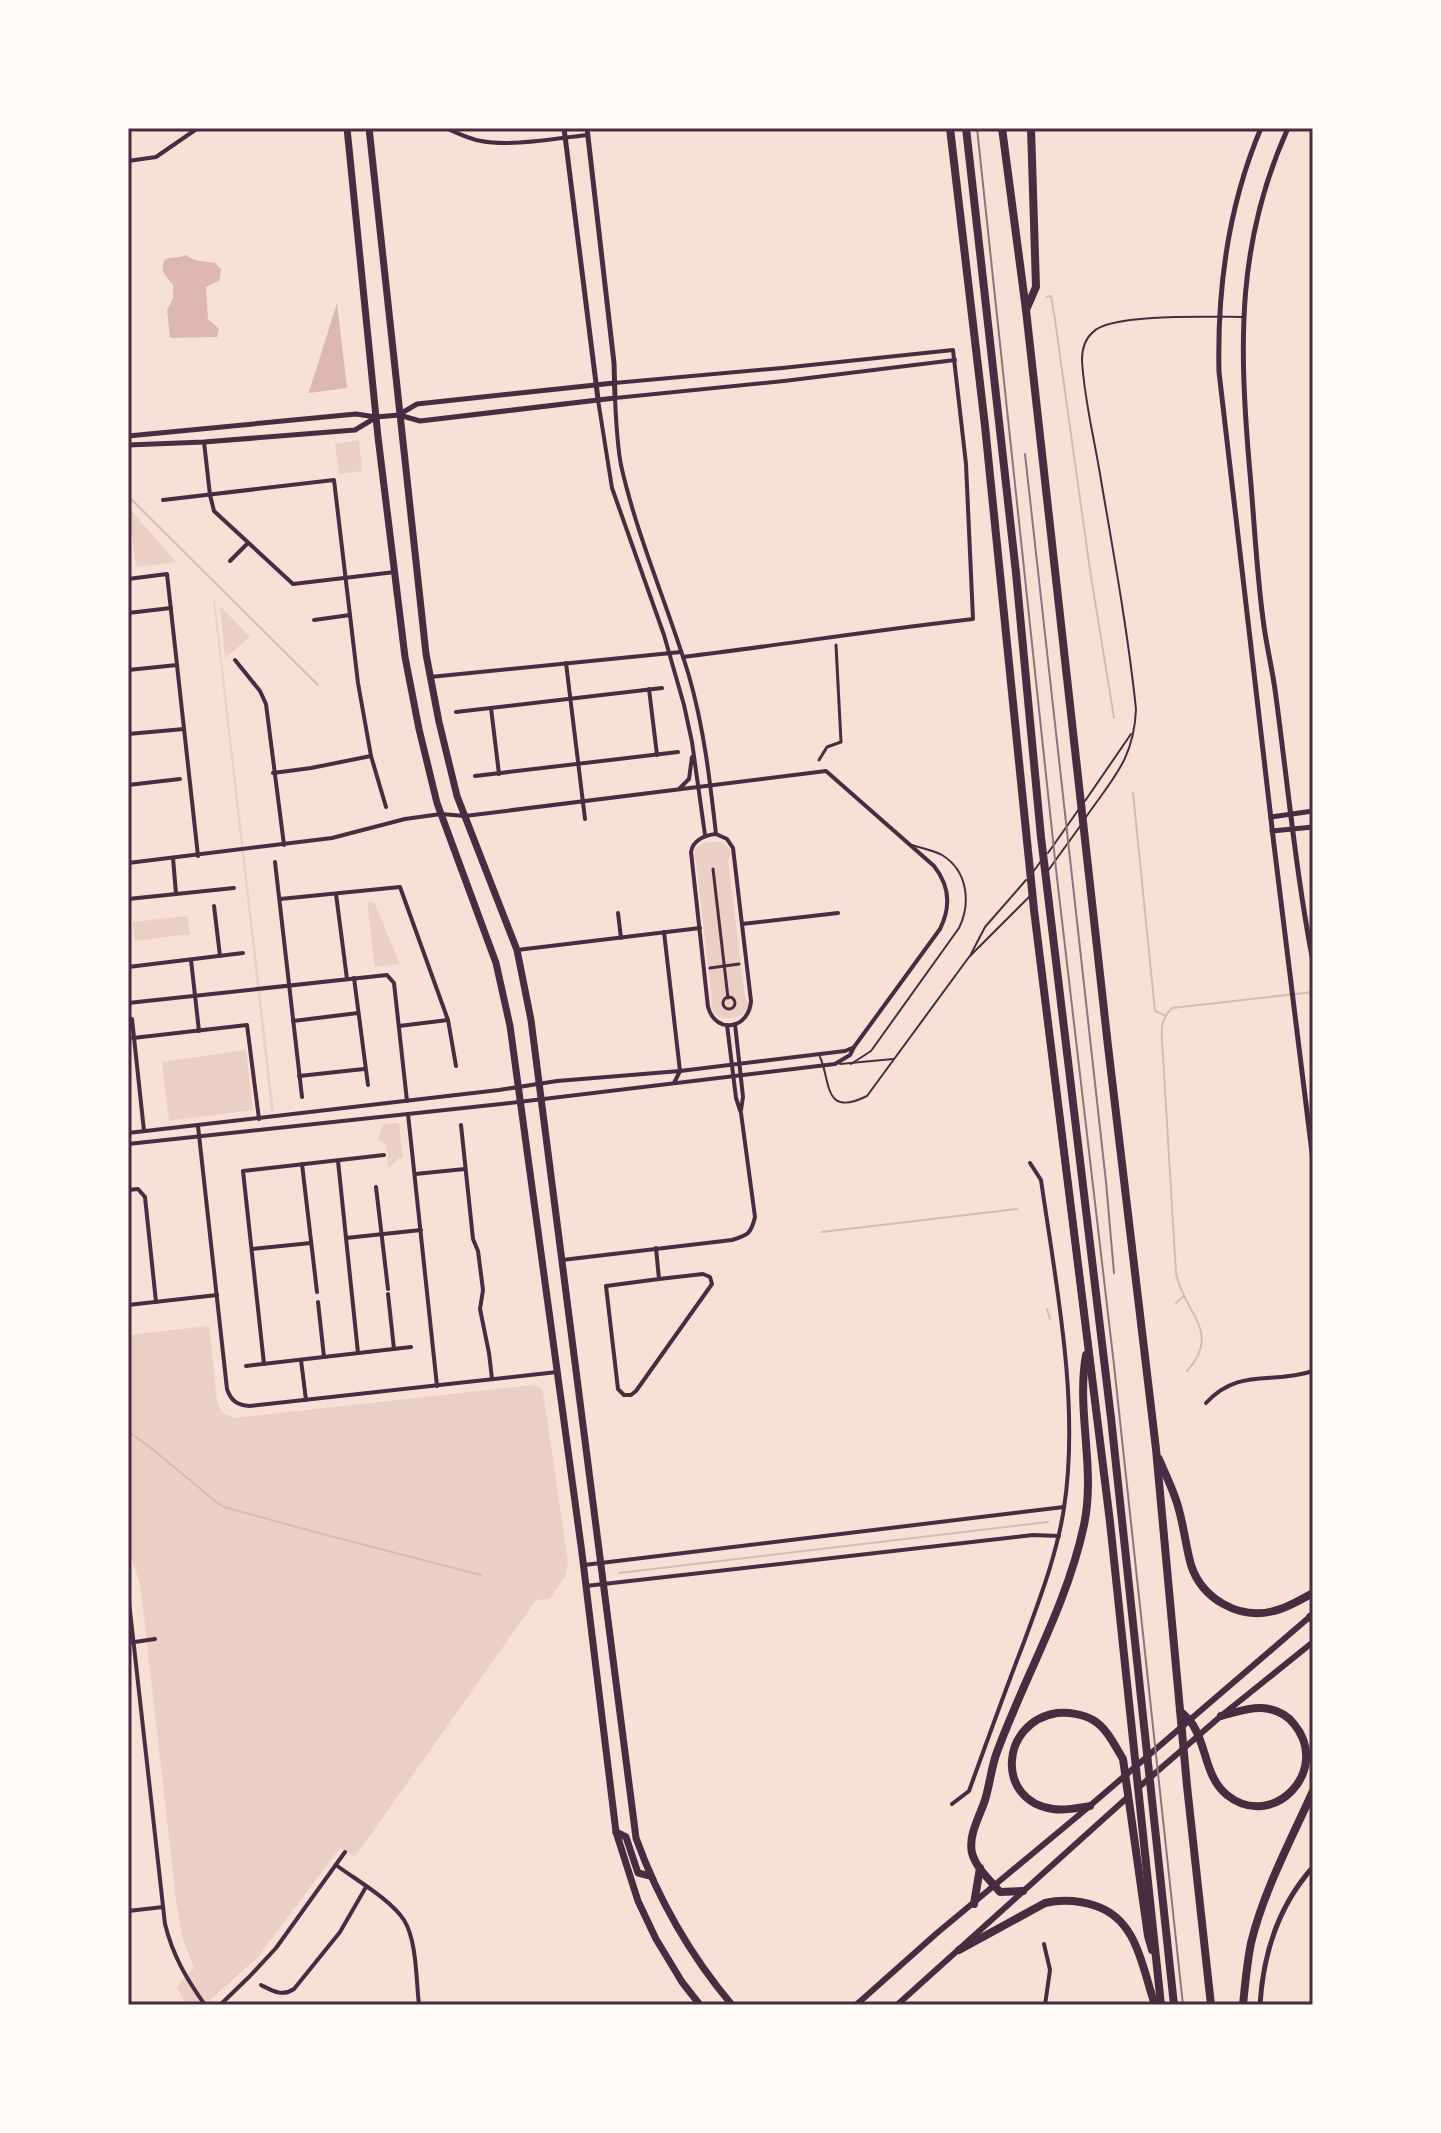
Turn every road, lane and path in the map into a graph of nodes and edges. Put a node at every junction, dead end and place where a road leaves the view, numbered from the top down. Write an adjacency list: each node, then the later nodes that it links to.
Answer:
1 (198, 128): 14 (street)
2 (347, 128): 24 (main road)
3 (369, 128): 23 (main road)
4 (446, 128): 13 (street)
5 (564, 128): 13 (street)
6 (950, 128): 181 (highway)
7 (966, 128): 238 (highway)
8 (1002, 128): 15 (highway)
9 (1031, 128): 15 (highway)
10 (1261, 128): 16 (street)
11 (1288, 128): 17 (street)
12 (588, 131): 13 (street); 19 (street)
13 (565, 137): 20 (street)
14 (128, 161)
15 (1026, 310): 195 (highway)
16 (1218, 317): 17 (lane); 54 (lane); 75 (street)
17 (1243, 317): 73 (street)
18 (955, 360): 19 (street); 21 (street); 41 (street)
19 (614, 383): 20 (street); 21 (street)
20 (596, 384): 22 (street); 23 (street)
21 (615, 398): 22 (street); 41 (street)
22 (598, 399): 23 (street); 40 (street)
23 (399, 415): 24 (street); 46 (main road)
24 (376, 417): 25 (street); 26 (street); 32 (main road)
25 (128, 436)
26 (204, 442): 27 (street); 28 (street)
27 (128, 445)
28 (210, 495): 29 (street); 30 (street); 33 (street)
29 (163, 500)
30 (248, 543): 31 (street); 33 (street)
31 (230, 561)
32 (395, 572): 33 (street); 72 (main road)
33 (345, 578): 37 (street)
34 (128, 579): 35 (street)
35 (171, 608): 36 (street); 44 (street)
36 (128, 613)
37 (350, 615): 38 (street); 58 (street)
38 (314, 620)
39 (836, 645): 59 (street)
40 (670, 653): 41 (street); 43 (street); 52 (street)
41 (682, 655): 66 (street)
42 (235, 660): 61 (street)
43 (566, 663): 46 (street); 49 (street)
44 (177, 665): 45 (street); 53 (street)
45 (128, 670)
46 (430, 677): 74 (main road)
47 (662, 688): 48 (street)
48 (649, 689): 49 (street); 57 (street)
49 (570, 699): 50 (street); 60 (street)
50 (491, 708): 51 (street); 62 (street)
51 (456, 712)
52 (688, 721): 67 (street); 68 (street)
53 (184, 729): 55 (street); 84 (street)
54 (1134, 729): 89 (lane); 106 (lane)
55 (128, 734)
56 (678, 752): 57 (street)
57 (657, 755): 60 (street)
58 (371, 756): 61 (street); 70 (street)
59 (819, 760)
60 (578, 764): 62 (street); 69 (street)
61 (273, 773): 82 (street)
62 (499, 774): 63 (street)
63 (475, 776)
64 (180, 779): 65 (street)
65 (128, 785)
66 (711, 786): 67 (street); 80 (street); 83 (street)
67 (700, 787): 68 (street); 81 (street)
68 (679, 790): 69 (street)
69 (583, 801): 74 (street); 76 (street)
70 (386, 807)
71 (1313, 811): 73 (street)
72 (441, 814): 74 (street); 82 (street); 145 (main road)
73 (1290, 814): 75 (street); 78 (street)
74 (465, 816): 103 (main road)
75 (1271, 817): 79 (street)
76 (585, 819)
77 (1313, 827): 78 (street)
78 (1292, 829): 79 (street); 108 (street)
79 (1272, 831): 161 (street)
80 (716, 834): 81 (street); 99 (street)
81 (705, 835): 100 (street)
82 (284, 845): 84 (street)
83 (910, 845): 128 (street); 134 (lane)
84 (198, 856): 85 (street)
85 (173, 858): 86 (street); 93 (street)
86 (128, 861)
87 (275, 862): 95 (street)
88 (713, 869): 110 (street)
89 (1044, 878)
90 (234, 888): 93 (street)
91 (1036, 889): 106 (lane)
92 (336, 893): 95 (street); 114 (street); 121 (street)
93 (176, 894): 94 (street)
94 (128, 899)
95 (280, 899): 115 (street)
96 (214, 906): 105 (street)
97 (618, 913): 102 (street)
98 (838, 913): 99 (street)
99 (742, 924): 123 (street)
100 (700, 928): 101 (street); 124 (street)
101 (664, 932): 102 (street); 138 (street)
102 (621, 938): 103 (street)
103 (517, 950): 142 (main road)
104 (243, 953): 105 (street)
105 (220, 956): 107 (street)
106 (969, 957): 130 (lane)
107 (191, 960): 111 (street); 116 (street)
108 (1313, 962)
109 (739, 964): 110 (street)
110 (725, 966): 112 (street); 117 (street)
111 (128, 967)
112 (710, 968)
113 (354, 978): 114 (street); 119 (street); 125 (street)
114 (347, 979): 115 (street)
115 (288, 985): 116 (street); 122 (street)
116 (194, 996): 118 (street); 126 (street)
117 (728, 998)
118 (128, 1003)
119 (359, 1013): 122 (street); 137 (street)
120 (132, 1019): 127 (street)
121 (448, 1020): 125 (street); 135 (street)
122 (293, 1021): 140 (street)
123 (735, 1024): 124 (street); 131 (street)
124 (727, 1025): 132 (street)
125 (399, 1026): 148 (street)
126 (199, 1031): 127 (street); 152 (street)
127 (133, 1038): 155 (street)
128 (854, 1047): 129 (street); 133 (street)
129 (819, 1054): 131 (street); 136 (lane)
130 (895, 1058): 134 (lane); 136 (lane)
131 (739, 1063): 132 (street); 139 (street)
132 (732, 1064): 138 (street); 141 (street)
133 (835, 1064): 134 (lane); 136 (street)
134 (851, 1064)
135 (456, 1066)
136 (824, 1066): 139 (street)
137 (366, 1068): 140 (street); 144 (street)
138 (680, 1071): 142 (street); 143 (street)
139 (741, 1075): 141 (street); 150 (street)
140 (299, 1076): 146 (street)
141 (734, 1076): 143 (street); 150 (street)
142 (540, 1083): 145 (street); 147 (main road)
143 (674, 1083): 147 (street)
144 (368, 1085)
145 (519, 1087): 148 (street); 149 (main road)
146 (302, 1097)
147 (542, 1099): 149 (street); 174 (main road)
148 (407, 1101): 152 (street)
149 (521, 1101): 151 (street); 190 (main road)
150 (741, 1113): 172 (street)
151 (408, 1114): 157 (street); 165 (street)
152 (259, 1119): 154 (street)
153 (461, 1125): 164 (street)
154 (198, 1126): 155 (street); 157 (street)
155 (144, 1131): 156 (street)
156 (128, 1133)
157 (199, 1137): 158 (street); 177 (street)
158 (128, 1144)
159 (384, 1155): 160 (street)
160 (337, 1160): 163 (street); 170 (street)
161 (1313, 1161)
162 (1030, 1163): 196 (street)
163 (302, 1164): 171 (street); 173 (street)
164 (465, 1169): 165 (street); 191 (street)
165 (415, 1174): 168 (street)
166 (376, 1187): 169 (street)
167 (128, 1190): 178 (street)
168 (421, 1230): 169 (street); 192 (street)
169 (381, 1234): 170 (street); 183 (street)
170 (346, 1238): 184 (street)
171 (311, 1243): 173 (street); 176 (street)
172 (656, 1248): 174 (street); 175 (street)
173 (252, 1249): 187 (street)
174 (562, 1260): 198 (main road)
175 (659, 1279): 175 (street)
176 (317, 1292)
177 (217, 1295): 178 (street); 193 (street)
178 (156, 1302): 180 (street)
179 (318, 1302): 185 (street)
180 (128, 1305)
181 (1088, 1346): 217 (highway); 227 (highway)
182 (411, 1347): 183 (street)
183 (394, 1349): 184 (street)
184 (358, 1353): 185 (street)
185 (324, 1357): 186 (street)
186 (301, 1360): 187 (street); 193 (street)
187 (264, 1364): 188 (street)
188 (246, 1366)
189 (1313, 1371): 194 (street)
190 (557, 1372): 191 (street); 199 (main road)
191 (492, 1380): 192 (street)
192 (437, 1386): 193 (street)
193 (306, 1400)
194 (1206, 1403)
195 (1156, 1449): 203 (highway); 208 (highway)
196 (1064, 1507): 197 (street); 198 (street)
197 (1059, 1536): 200 (street); 211 (street)
198 (601, 1563): 199 (street); 200 (main road)
199 (584, 1565): 201 (main road)
200 (604, 1584): 201 (street); 218 (main road)
201 (586, 1586): 213 (main road)
202 (128, 1593): 206 (street)
203 (1313, 1593)
204 (1312, 1617): 212 (main road)
205 (155, 1639): 206 (street)
206 (131, 1642): 223 (street)
207 (1313, 1642): 209 (main road)
208 (1180, 1710): 209 (highway); 239 (highway)
209 (1221, 1716): 221 (main road)
210 (1313, 1791): 240 (highway)
211 (952, 1804)
212 (1086, 1808): 219 (main road); 227 (highway)
213 (616, 1832): 218 (main road); 232 (main road)
214 (345, 1852): 215 (street)
215 (336, 1865): 220 (street); 230 (street)
216 (1313, 1867): 241 (street)
217 (980, 1868): 219 (highway); 222 (highway)
218 (650, 1876): 233 (main road)
219 (995, 1886): 221 (highway); 222 (main road)
220 (366, 1887): 228 (street); 231 (street)
221 (1023, 1891): 226 (main road)
222 (974, 1904): 234 (main road)
223 (163, 1907): 224 (street); 229 (street)
224 (128, 1911)
225 (1044, 1944): 236 (street)
226 (959, 1950): 235 (main road); 237 (highway)
227 (1157, 1967): 237 (highway)
228 (261, 1985)
229 (205, 2005)
230 (220, 2005)
231 (419, 2005)
232 (700, 2005)
233 (732, 2005)
234 (856, 2005)
235 (897, 2005)
236 (1045, 2005)
237 (1158, 2005)
238 (1174, 2005)
239 (1211, 2005)
240 (1243, 2005)
241 (1260, 2005)

